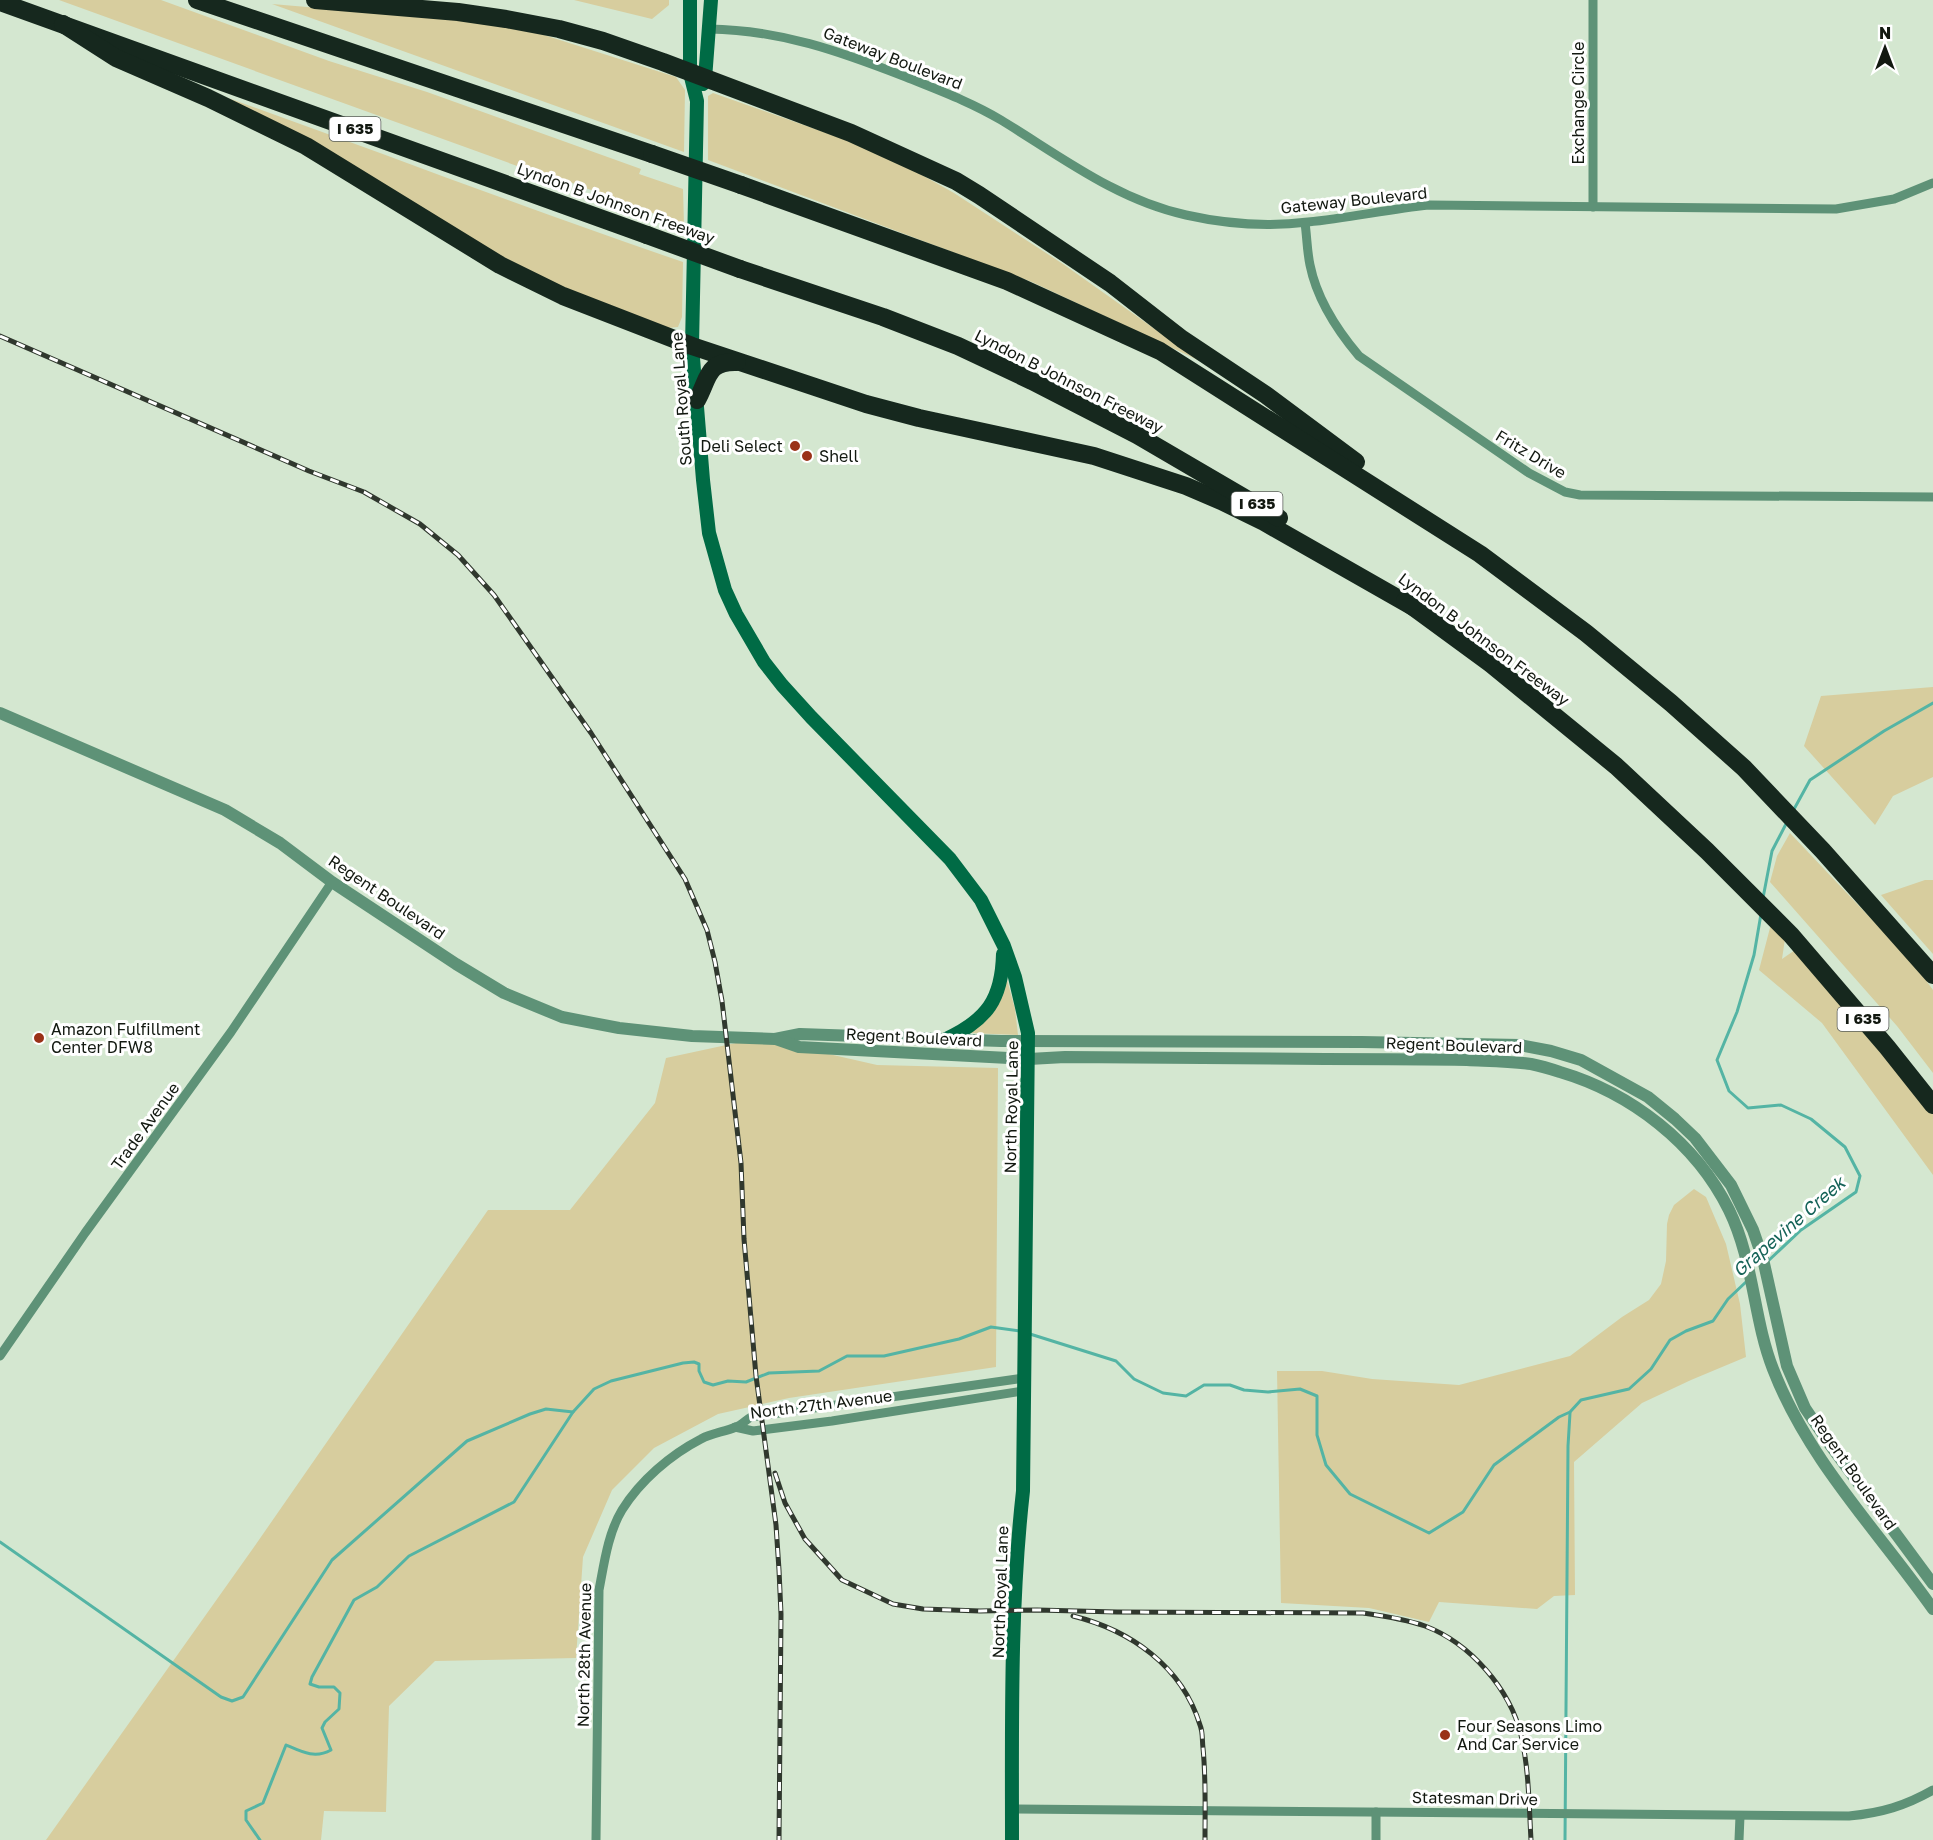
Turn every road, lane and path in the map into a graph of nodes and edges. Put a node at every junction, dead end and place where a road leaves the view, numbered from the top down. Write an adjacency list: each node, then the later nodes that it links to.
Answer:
1 (196, 0): 18 (highway, bridge)
2 (315, 0): 9 (highway)
3 (690, 0): 9 (main road, South Royal Lane)
4 (711, 0): 8 (main road, South Royal Lane)
5 (1593, 0): 11 (street, Exchange Circle)
6 (7, 4): 7 (highway, Lyndon B Johnson Freeway / I 635)
7 (63, 24): 13 (highway); 19 (highway, Lyndon B Johnson Freeway / I 635, bridge)
8 (709, 29): 9 (main road, South Royal Lane); 12 (street, Gateway Boulevard)
9 (698, 76): 13 (main road, South Royal Lane); 18 (highway)
10 (1933, 183): 11 (street, Gateway Boulevard)
11 (1593, 207): 12 (street, Gateway Boulevard)
12 (1305, 223): 17 (street, Fritz Drive)
13 (692, 346): 14 (highway); 15 (main road, South Royal Lane)
14 (742, 363): 15 (highway); 19 (highway)
15 (697, 400): 16 (main road, South Royal Lane)
16 (703, 480): 22 (main road, North Royal Lane)
17 (1933, 497)
18 (1480, 554): 23 (highway)
19 (1414, 608): 28 (highway, Lyndon B Johnson Freeway / I 635)
20 (0, 713): 21 (street, Regent Boulevard)
21 (332, 882): 24 (street, Regent Boulevard); 32 (street, Trade Avenue)
22 (1004, 946): 25 (main road); 26 (main road, North Royal Lane)
23 (1933, 975)
24 (775, 1039): 25 (street, Regent Boulevard); 27 (street, Regent Boulevard)
25 (946, 1039): 26 (street, Regent Boulevard)
26 (1029, 1040): 27 (main road, North Royal Lane); 29 (street, Regent Boulevard)
27 (1029, 1059): 30 (street, Regent Boulevard); 33 (main road, North Royal Lane)
28 (1933, 1105)
29 (1715, 1164): 30 (street); 31 (street, Regent Boulevard)
30 (1704, 1172): 31 (street, Regent Boulevard)
31 (1735, 1207): 37 (street, Regent Boulevard); 38 (street, Regent Boulevard)
32 (0, 1356)
33 (1024, 1384): 34 (street, North 27th Avenue); 35 (street, North 27th Avenue); 41 (main road, North Royal Lane)
34 (829, 1405): 35 (street); 36 (street, North 27th Avenue)
35 (832, 1421): 36 (street, North 27th Avenue)
36 (735, 1427): 44 (street, North 28th Avenue)
37 (1930, 1580): 38 (street)
38 (1915, 1584): 39 (street, Regent Boulevard)
39 (1933, 1609)
40 (1933, 1790): 43 (street, Statesman Drive)
41 (1012, 1809): 42 (street, Statesman Drive); 45 (main road, North Royal Lane)
42 (1376, 1812): 43 (street, Statesman Drive); 46 (street)
43 (1740, 1816): 47 (street)
44 (596, 1840)
45 (1012, 1840)
46 (1376, 1840)
47 (1739, 1840)

